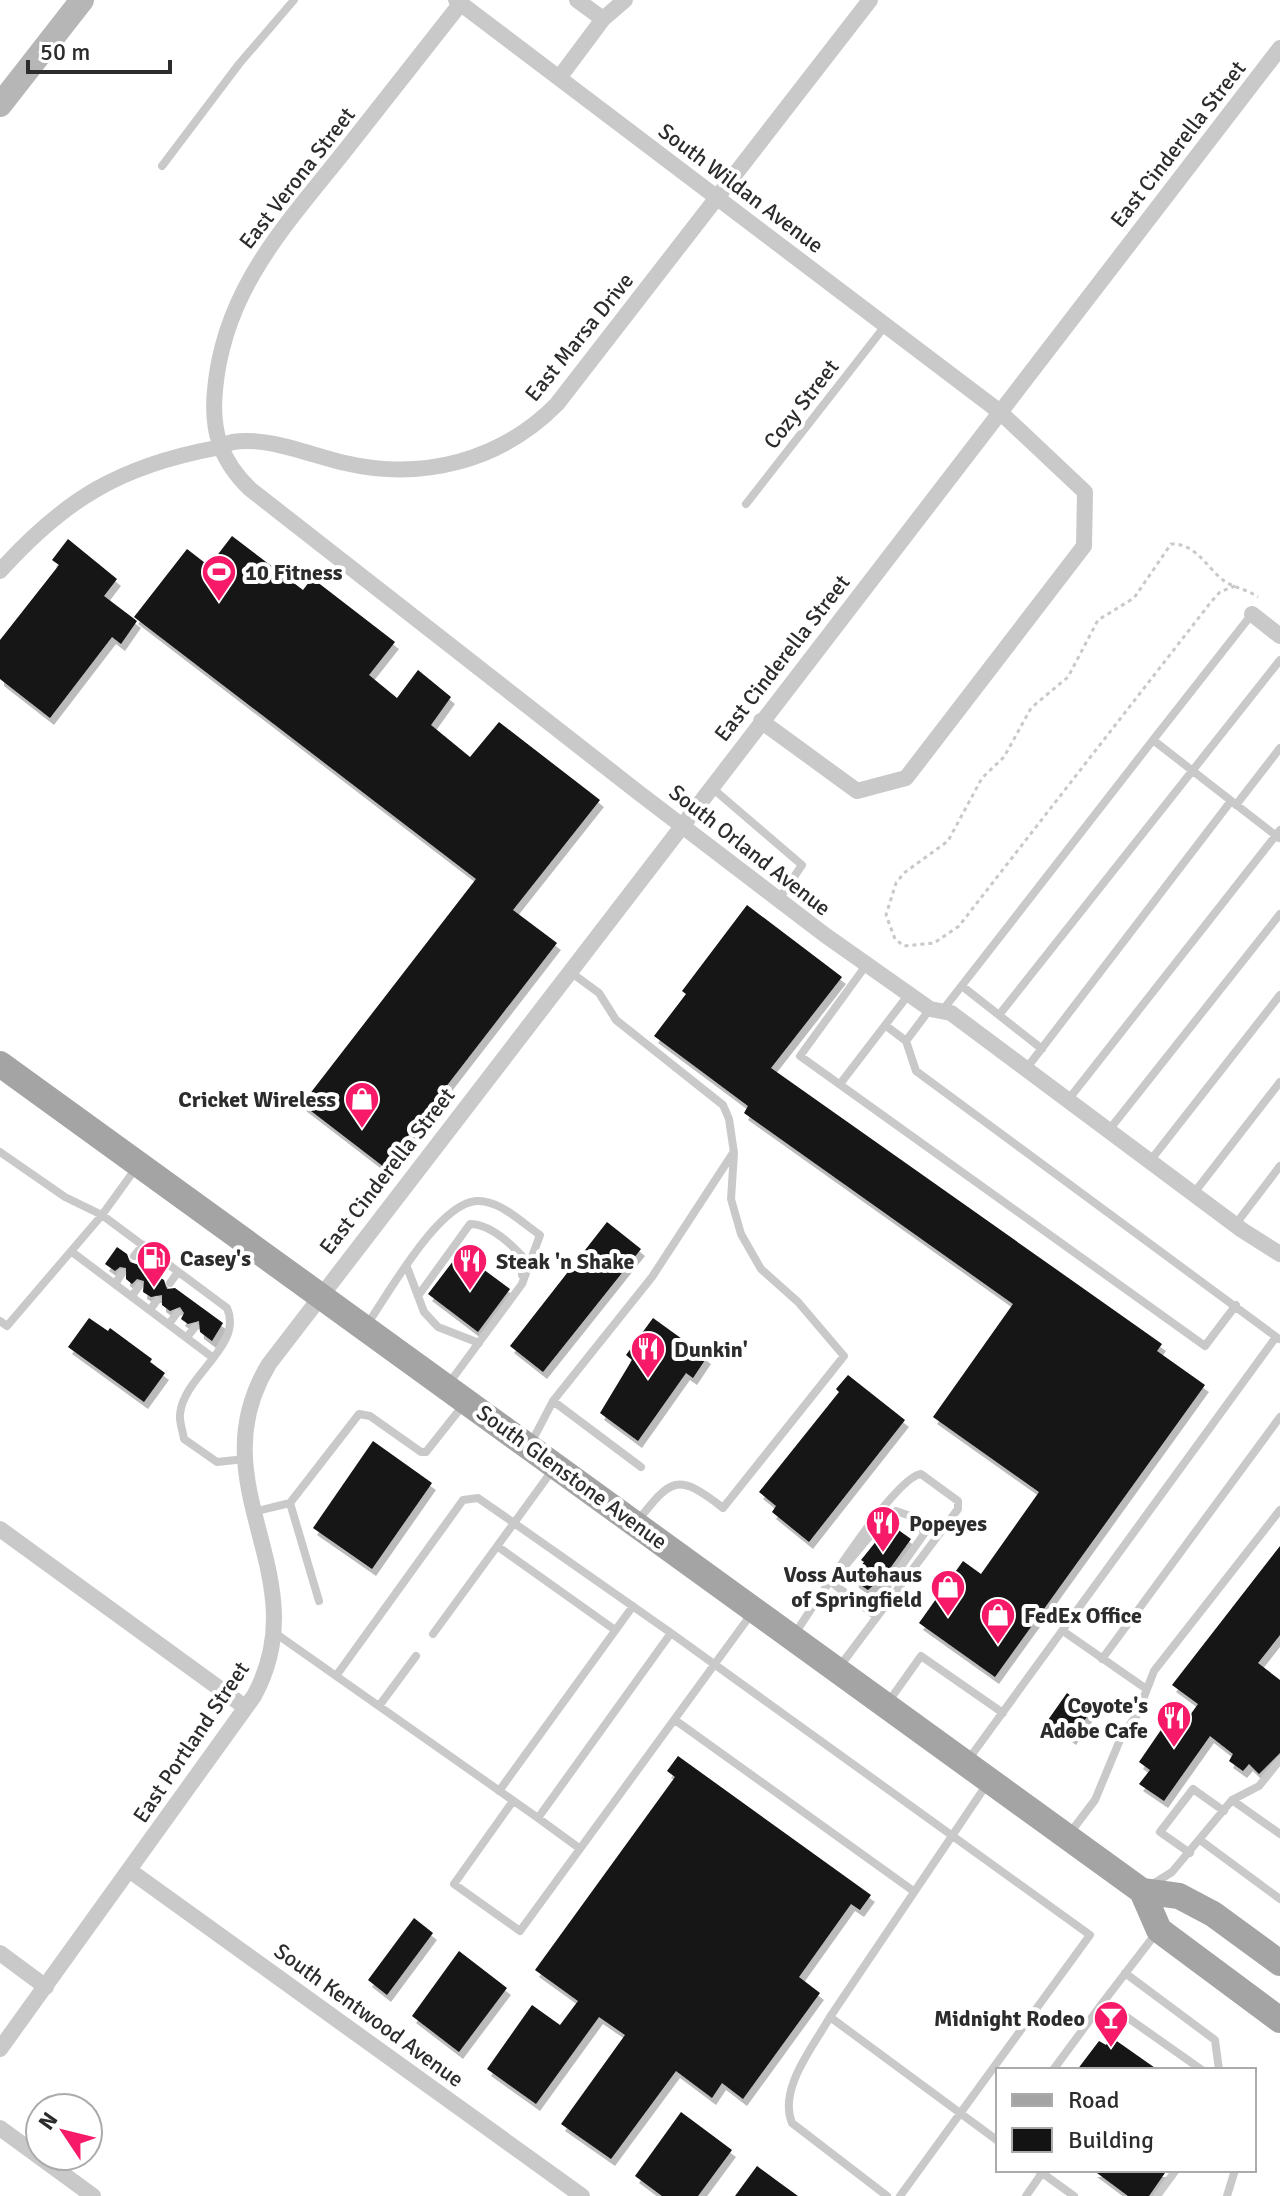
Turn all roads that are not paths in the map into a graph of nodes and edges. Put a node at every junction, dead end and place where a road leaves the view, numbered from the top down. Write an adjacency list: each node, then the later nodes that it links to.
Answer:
1 (82, 0): 10 (street)
2 (294, 0): 11 (lane)
3 (577, 0): 7 (street)
4 (625, 0): 7 (street)
5 (870, 0): 12 (street, East Marsa Drive)
6 (458, 2): 9 (street, South Wildan Avenue); 15 (street, East Verona Street)
7 (603, 19): 9 (street)
8 (1280, 48): 14 (street, East Cinderella Street)
9 (559, 78): 12 (street, South Wildan Avenue)
10 (0, 105)
11 (162, 166)
12 (718, 198): 13 (street, South Wildan Avenue); 15 (street, East Marsa Drive)
13 (885, 325): 14 (street, South Wildan Avenue); 16 (lane, Cozy Street)
14 (1000, 412): 21 (street, East Cinderella Street); 21 (street, South Wildan Avenue)
15 (220, 447): 17 (street, East Marsa Drive); 27 (street, South Orland Avenue)
16 (746, 504)
17 (0, 571)
18 (1252, 614): 19 (street); 22 (lane)
19 (1280, 636)
20 (1280, 660): 24 (lane)
21 (761, 721): 25 (street, East Cinderella Street)
22 (1153, 740): 24 (lane); 33 (lane)
23 (1280, 748): 26 (lane)
24 (1192, 770): 26 (lane); 37 (lane)
25 (711, 787): 27 (street, East Cinderella Street); 29 (lane)
26 (1234, 803): 28 (lane); 40 (lane)
27 (683, 823): 29 (street, South Orland Avenue); 32 (street, East Cinderella Street)
28 (1279, 835): 45 (lane)
29 (779, 899): 31 (street, South Orland Avenue)
30 (1280, 914): 46 (lane)
31 (867, 964): 34 (street, South Orland Avenue); 44 (lane)
32 (569, 971): 48 (lane); 69 (street, East Cinderella Street)
33 (962, 986): 36 (lane); 37 (lane)
34 (909, 994): 36 (street, South Orland Avenue); 38 (lane)
35 (1280, 995): 49 (lane)
36 (936, 1010): 39 (lane); 42 (street, South Orland Avenue)
37 (999, 1015): 40 (lane)
38 (885, 1025): 39 (lane); 44 (lane)
39 (906, 1041): 75 (lane)
40 (1042, 1049): 42 (lane)
41 (0, 1064): 50 (main road, South Glenstone Avenue)
42 (1026, 1069): 45 (street, South Orland Avenue)
43 (1280, 1082): 52 (lane)
44 (840, 1084): 75 (lane)
45 (1067, 1100): 46 (street, South Orland Avenue)
46 (1109, 1131): 49 (street, South Orland Avenue)
47 (0, 1152): 53 (lane)
48 (734, 1153): 88 (lane); 98 (lane)
49 (1150, 1162): 52 (street, South Orland Avenue)
50 (138, 1164): 53 (lane); 69 (main road, South Glenstone Avenue)
51 (1280, 1166): 54 (lane)
52 (1193, 1194): 54 (street, South Orland Avenue)
53 (102, 1215): 55 (lane); 56 (lane)
54 (1235, 1225): 57 (street, South Orland Avenue)
55 (143, 1245): 58 (lane); 59 (lane)
56 (72, 1252): 65 (lane); 79 (lane)
57 (1280, 1254)
58 (134, 1256)
59 (160, 1258): 61 (lane); 62 (lane)
60 (407, 1267): 66 (lane); 72 (lane); 82 (lane)
61 (151, 1270)
62 (178, 1272): 64 (lane); 68 (lane)
63 (122, 1273): 65 (lane)
64 (170, 1283)
65 (115, 1284): 70 (lane)
66 (522, 1284): 72 (lane); 85 (lane)
67 (139, 1286): 70 (lane)
68 (197, 1286): 71 (lane); 73 (lane)
69 (320, 1295): 82 (main road, South Glenstone Avenue); 91 (street, East Portland Street)
70 (132, 1296): 76 (lane)
71 (189, 1296)
72 (418, 1296): 85 (lane)
73 (215, 1299): 77 (lane); 86 (lane)
74 (157, 1300): 76 (lane)
75 (1236, 1305): 84 (lane)
76 (150, 1310): 80 (lane)
77 (207, 1310)
78 (177, 1313): 80 (lane)
79 (0, 1321)
80 (169, 1324): 83 (lane)
81 (195, 1327): 83 (lane)
82 (365, 1327): 87 (main road, South Glenstone Avenue)
83 (187, 1337): 86 (lane)
84 (1278, 1338): 107 (lane)
85 (479, 1343): 87 (lane)
86 (212, 1357): 91 (lane)
87 (457, 1393): 90 (main road, South Glenstone Avenue); 94 (lane)
88 (553, 1401): 90 (lane); 93 (lane)
89 (1280, 1417): 113 (lane)
90 (529, 1446): 92 (main road, South Glenstone Avenue)
91 (245, 1459): 96 (street, East Portland Street)
92 (556, 1465): 97 (lane); 98 (main road, South Glenstone Avenue)
93 (641, 1467)
94 (290, 1503): 96 (lane); 102 (lane)
95 (1280, 1510): 117 (lane)
96 (252, 1512): 108 (street, East Portland Street)
97 (514, 1523): 100 (lane); 103 (lane); 116 (lane)
98 (636, 1523): 104 (main road, South Glenstone Avenue)
99 (0, 1529): 120 (street)
100 (497, 1546): 106 (lane); 110 (lane)
101 (831, 1582): 105 (lane); 105 (lane); 105 (lane); 111 (lane)
102 (319, 1601)
103 (633, 1606): 106 (lane); 109 (lane)
104 (755, 1610): 111 (main road, South Glenstone Avenue); 114 (lane)
105 (877, 1617): 115 (lane)
106 (615, 1630): 126 (lane)
107 (1063, 1631): 113 (lane); 121 (lane)
108 (275, 1633): 116 (lane); 120 (street, East Portland Street)
109 (671, 1633): 114 (lane); 130 (lane)
110 (433, 1634)
111 (793, 1637): 115 (main road, South Glenstone Avenue)
112 (416, 1656): 119 (lane)
113 (1102, 1659): 117 (lane)
114 (715, 1664): 122 (lane); 131 (lane)
115 (837, 1670): 118 (main road, South Glenstone Avenue)
116 (336, 1676): 119 (lane)
117 (1145, 1688): 133 (lane)
118 (886, 1705): 121 (lane); 124 (main road, South Glenstone Avenue)
119 (379, 1706): 126 (lane)
120 (245, 1707): 137 (street, East Portland Street)
121 (1003, 1713): 124 (lane)
122 (675, 1720): 135 (lane); 138 (lane)
123 (1280, 1760): 127 (lane)
124 (966, 1763): 125 (main road, South Glenstone Avenue)
125 (989, 1780): 131 (lane); 133 (main road, South Glenstone Avenue)
126 (499, 1791): 128 (lane)
127 (1232, 1800): 129 (lane); 132 (lane)
128 (513, 1801): 130 (lane); 135 (lane)
129 (1224, 1811): 134 (lane); 136 (lane)
130 (538, 1818): 135 (lane)
131 (951, 1834): 138 (lane); 154 (lane)
132 (1280, 1834)
133 (1067, 1837): 139 (main road, South Glenstone Avenue)
134 (1200, 1840): 136 (lane); 140 (lane)
135 (579, 1848)
136 (1190, 1853): 139 (lane)
137 (129, 1870): 145 (street, East Portland Street); 161 (street, South Kentwood Avenue)
138 (912, 1890): 147 (lane)
139 (1142, 1891): 141 (main road); 143 (main road, South Glenstone Avenue)
140 (1280, 1899)
141 (1169, 1938): 144 (lane); 148 (main road); 149 (main road)
142 (0, 1953): 145 (street)
143 (1280, 1963)
144 (1125, 1973): 146 (lane); 153 (lane)
145 (46, 1987): 150 (street, East Portland Street)
146 (1104, 2001): 151 (lane); 152 (lane)
147 (830, 2017): 154 (lane); 162 (lane)
148 (1280, 2020)
149 (1280, 2037)
150 (0, 2049)
151 (1054, 2068)
152 (1199, 2068)
153 (1219, 2068)
154 (961, 2114): 156 (lane); 163 (lane)
155 (0, 2128): 160 (street)
156 (996, 2140)
157 (1040, 2172): 164 (lane); 165 (lane)
158 (1175, 2172): 166 (lane)
159 (1234, 2172): 167 (lane)
160 (93, 2196)
161 (582, 2196)
162 (887, 2196)
163 (900, 2196)
164 (1026, 2196)
165 (1074, 2196)
166 (1157, 2196)
167 (1227, 2196)

